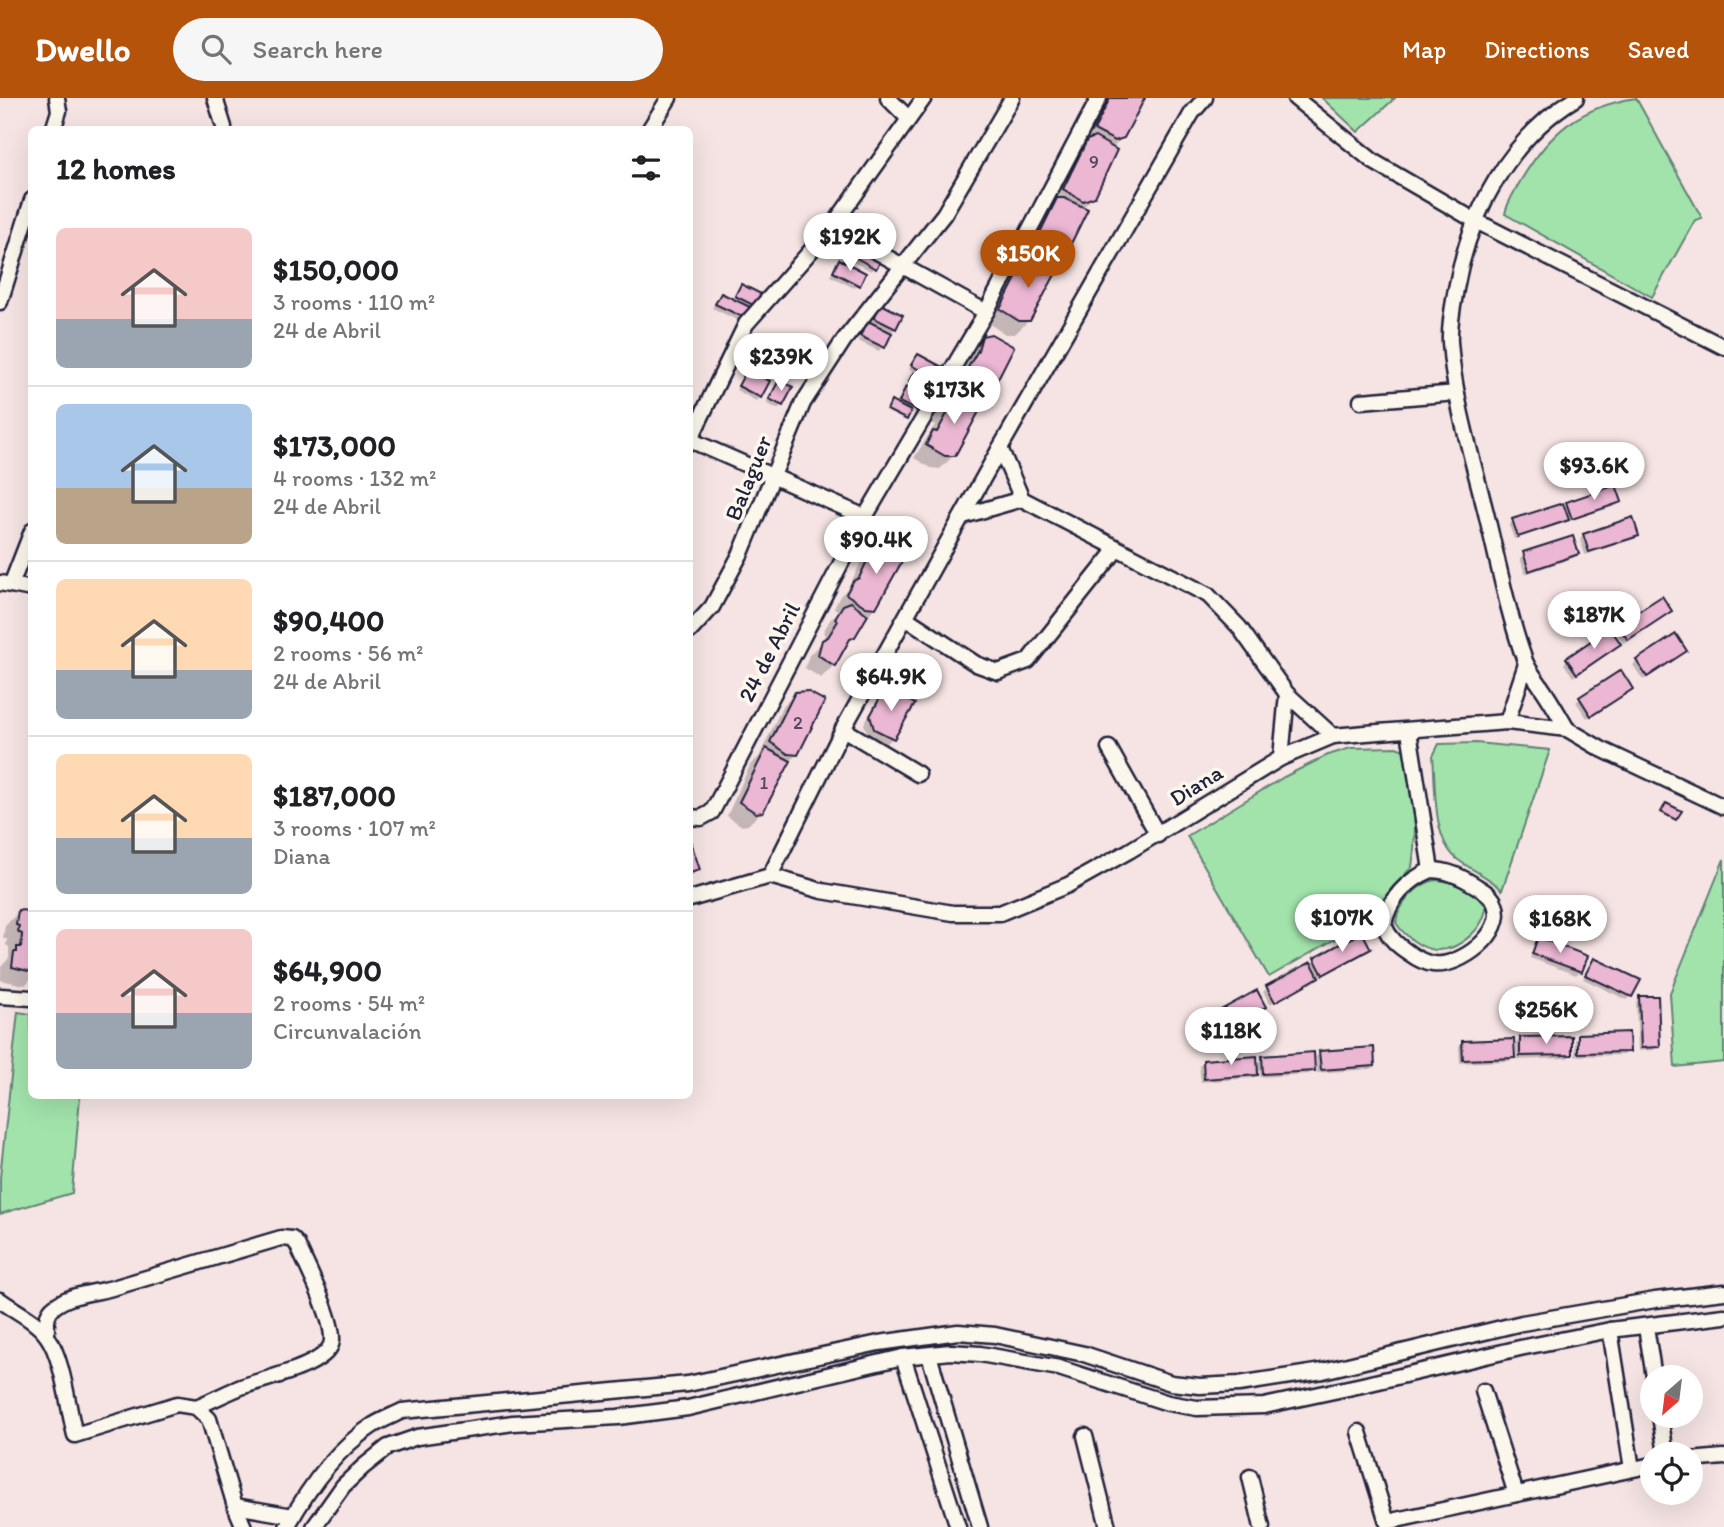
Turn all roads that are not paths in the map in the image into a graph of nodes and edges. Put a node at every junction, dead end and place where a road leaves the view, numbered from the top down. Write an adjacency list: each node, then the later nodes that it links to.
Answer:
1 (57, 98): 12 (street)
2 (215, 98): 13 (street)
3 (669, 98): 14 (street)
4 (887, 98): 11 (street)
5 (924, 98): 11 (street)
6 (1012, 98): 18 (street, Balaguer)
7 (1099, 98): 20 (street, 24 de Abril)
8 (1205, 98): 26 (street)
9 (1295, 98): 16 (street)
10 (1576, 98): 16 (street)
11 (908, 118): 17 (street)
12 (54, 126)
13 (221, 126)
14 (652, 126)
15 (28, 213): 19 (street)
16 (1474, 220): 21 (street); 22 (street)
17 (832, 227): 18 (street); 24 (street)
18 (904, 264): 20 (street); 27 (street, Balaguer)
19 (0, 302)
20 (986, 312): 30 (street, 24 de Abril)
21 (1724, 347)
22 (1457, 393): 23 (street); 37 (street)
23 (1361, 401)
24 (693, 434)
25 (693, 441): 27 (street)
26 (1000, 448): 28 (street); 29 (street)
27 (774, 475): 30 (street); 36 (street, Balaguer)
28 (1022, 499): 29 (street); 32 (street)
29 (963, 516): 35 (street)
30 (865, 517): 48 (street, 24 de Abril)
31 (28, 539): 33 (street)
32 (1117, 549): 35 (street); 38 (street)
33 (6, 584): 34 (street)
34 (28, 588)
35 (906, 618): 40 (street)
36 (693, 628)
37 (1526, 664): 39 (street); 41 (street)
38 (1287, 694): 43 (street); 45 (street)
39 (1507, 722): 41 (street, Diana); 42 (street, Diana)
40 (844, 729): 46 (street); 51 (street)
41 (1567, 729): 47 (street, Diana)
42 (1409, 731): 43 (street, Diana); 50 (street)
43 (1333, 736): 45 (street, Diana)
44 (1110, 748): 49 (street)
45 (1281, 758): 49 (street, Diana)
46 (918, 774)
47 (1724, 807)
48 (695, 817)
49 (1158, 835): 51 (street, Diana)
50 (1431, 870): 50 (street)
51 (769, 876): 52 (street)
52 (693, 898)
53 (0, 996): 54 (street)
54 (28, 998)
55 (1724, 1292): 75 (street)
56 (0, 1300): 60 (street)
57 (1724, 1317): 58 (street)
58 (1646, 1326): 59 (street); 63 (street)
59 (1610, 1330): 61 (street); 71 (street)
60 (47, 1335): 65 (street); 65 (street)
61 (929, 1355): 62 (street); 79 (street)
62 (903, 1357): 77 (street); 78 (street)
63 (1652, 1365)
64 (1483, 1391): 73 (street)
65 (196, 1407): 74 (street)
66 (1359, 1432): 73 (street)
67 (1085, 1436): 80 (street)
68 (1724, 1457): 69 (street)
69 (1703, 1459)
70 (1640, 1467): 71 (street)
71 (1632, 1469): 73 (street)
72 (1250, 1477): 81 (street)
73 (1517, 1494)
74 (235, 1506): 75 (street); 76 (street)
75 (290, 1521)
76 (244, 1527)
77 (314, 1527)
78 (958, 1527)
79 (980, 1527)
80 (1108, 1527)
81 (1262, 1527)

